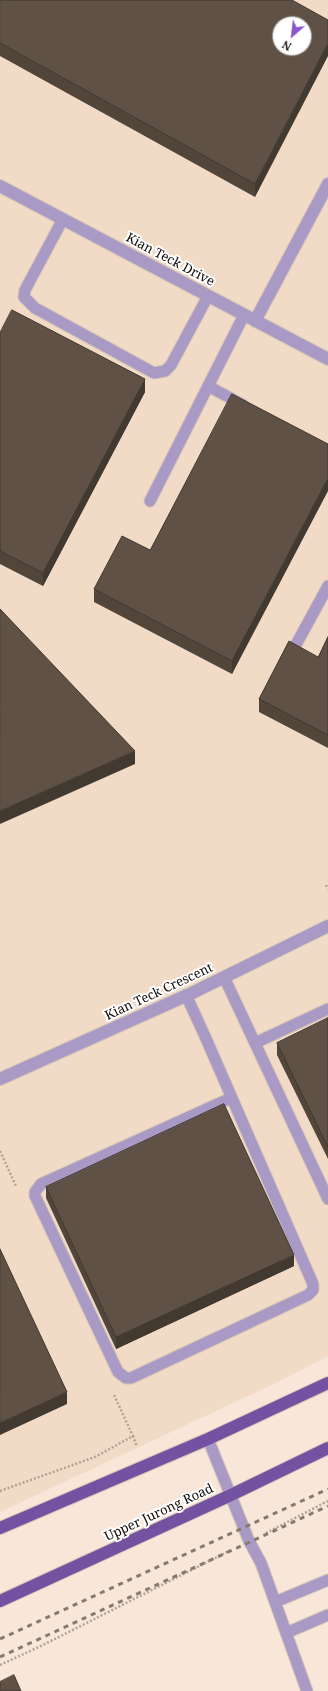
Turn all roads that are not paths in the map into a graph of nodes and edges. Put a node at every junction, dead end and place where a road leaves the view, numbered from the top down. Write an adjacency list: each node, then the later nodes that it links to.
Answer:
1 (328, 184): 6 (street)
2 (0, 186): 3 (street, Kian Teck Drive)
3 (63, 219): 4 (street, Kian Teck Drive); 4 (lane)
4 (208, 296): 5 (street, Kian Teck Drive)
5 (244, 315): 6 (street, Kian Teck Drive); 8 (lane)
6 (255, 321): 7 (street, Kian Teck Drive)
7 (328, 359)
8 (208, 386): 9 (lane); 10 (lane)
9 (251, 409)
10 (150, 501)
11 (328, 586): 12 (lane)
12 (292, 652)
13 (328, 926): 14 (street, Kian Teck Crescent)
14 (224, 977): 15 (street, Kian Teck Crescent); 17 (lane)
15 (186, 995): 18 (street, Kian Teck Crescent); 19 (lane)
16 (328, 1009): 17 (lane)
17 (255, 1043): 20 (lane)
18 (0, 1078)
19 (231, 1098): 19 (lane)
20 (328, 1199)
21 (328, 1383): 22 (main road)
22 (208, 1439): 24 (lane); 25 (main road)
23 (328, 1448): 24 (main road, Upper Jurong Road)
24 (231, 1495): 27 (main road, Upper Jurong Road); 28 (lane)
25 (0, 1528)
26 (328, 1580): 28 (lane)
27 (0, 1601)
28 (275, 1602): 30 (lane)
29 (328, 1615): 30 (lane)
30 (286, 1632): 31 (lane)
31 (307, 1691)

